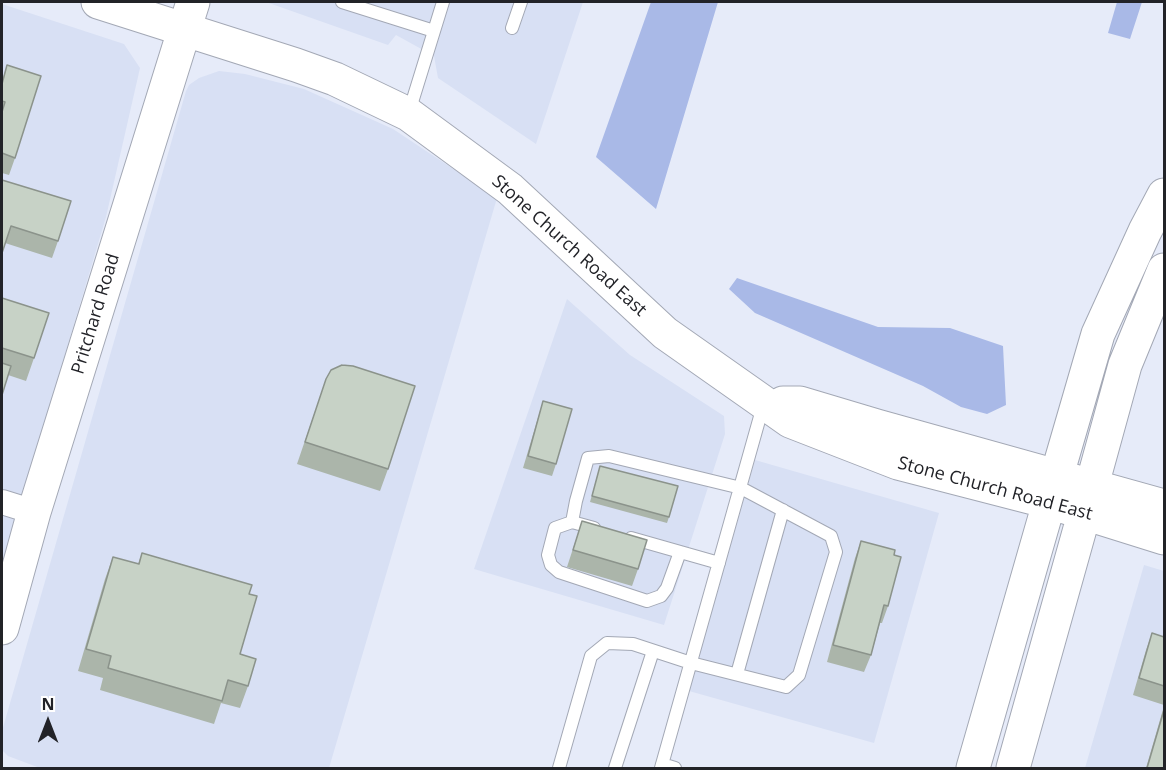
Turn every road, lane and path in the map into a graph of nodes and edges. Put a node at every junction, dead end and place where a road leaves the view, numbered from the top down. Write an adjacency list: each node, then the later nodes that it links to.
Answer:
1 (98, 2): 5 (main road, Stone Church Road East)
2 (342, 2): 7 (lane)
3 (443, 2): 7 (lane)
4 (521, 2): 6 (lane)
5 (189, 15): 8 (main road, Stone Church Road East); 18 (main road, Pritchard Road)
6 (513, 28)
7 (434, 31): 8 (lane)
8 (408, 114): 11 (main road, Stone Church Road East)
9 (1164, 195): 13 (main road)
10 (1164, 270): 14 (main road)
11 (764, 403): 12 (lane); 13 (main road, Stone Church Road East)
12 (741, 488): 17 (lane); 19 (lane); 22 (lane)
13 (1053, 489): 14 (main road, Stone Church Road East); 31 (main road)
14 (1089, 500): 16 (main road, Stone Church Road East); 20 (main road, Stone Church Road East); 32 (main road)
15 (2, 502): 18 (street)
16 (1164, 506)
17 (783, 510): 26 (lane); 26 (lane)
18 (34, 513): 23 (main road, Pritchard Road)
19 (572, 522): 21 (lane); 21 (lane)
20 (1164, 538)
21 (680, 552): 22 (lane)
22 (719, 563): 25 (lane)
23 (2, 628)
24 (653, 651): 25 (lane); 28 (lane); 29 (lane)
25 (691, 663): 26 (lane); 27 (lane)
26 (737, 674)
27 (662, 766): 30 (lane)
28 (559, 768)
29 (615, 768)
30 (675, 768)
31 (973, 768)
32 (1013, 768)

